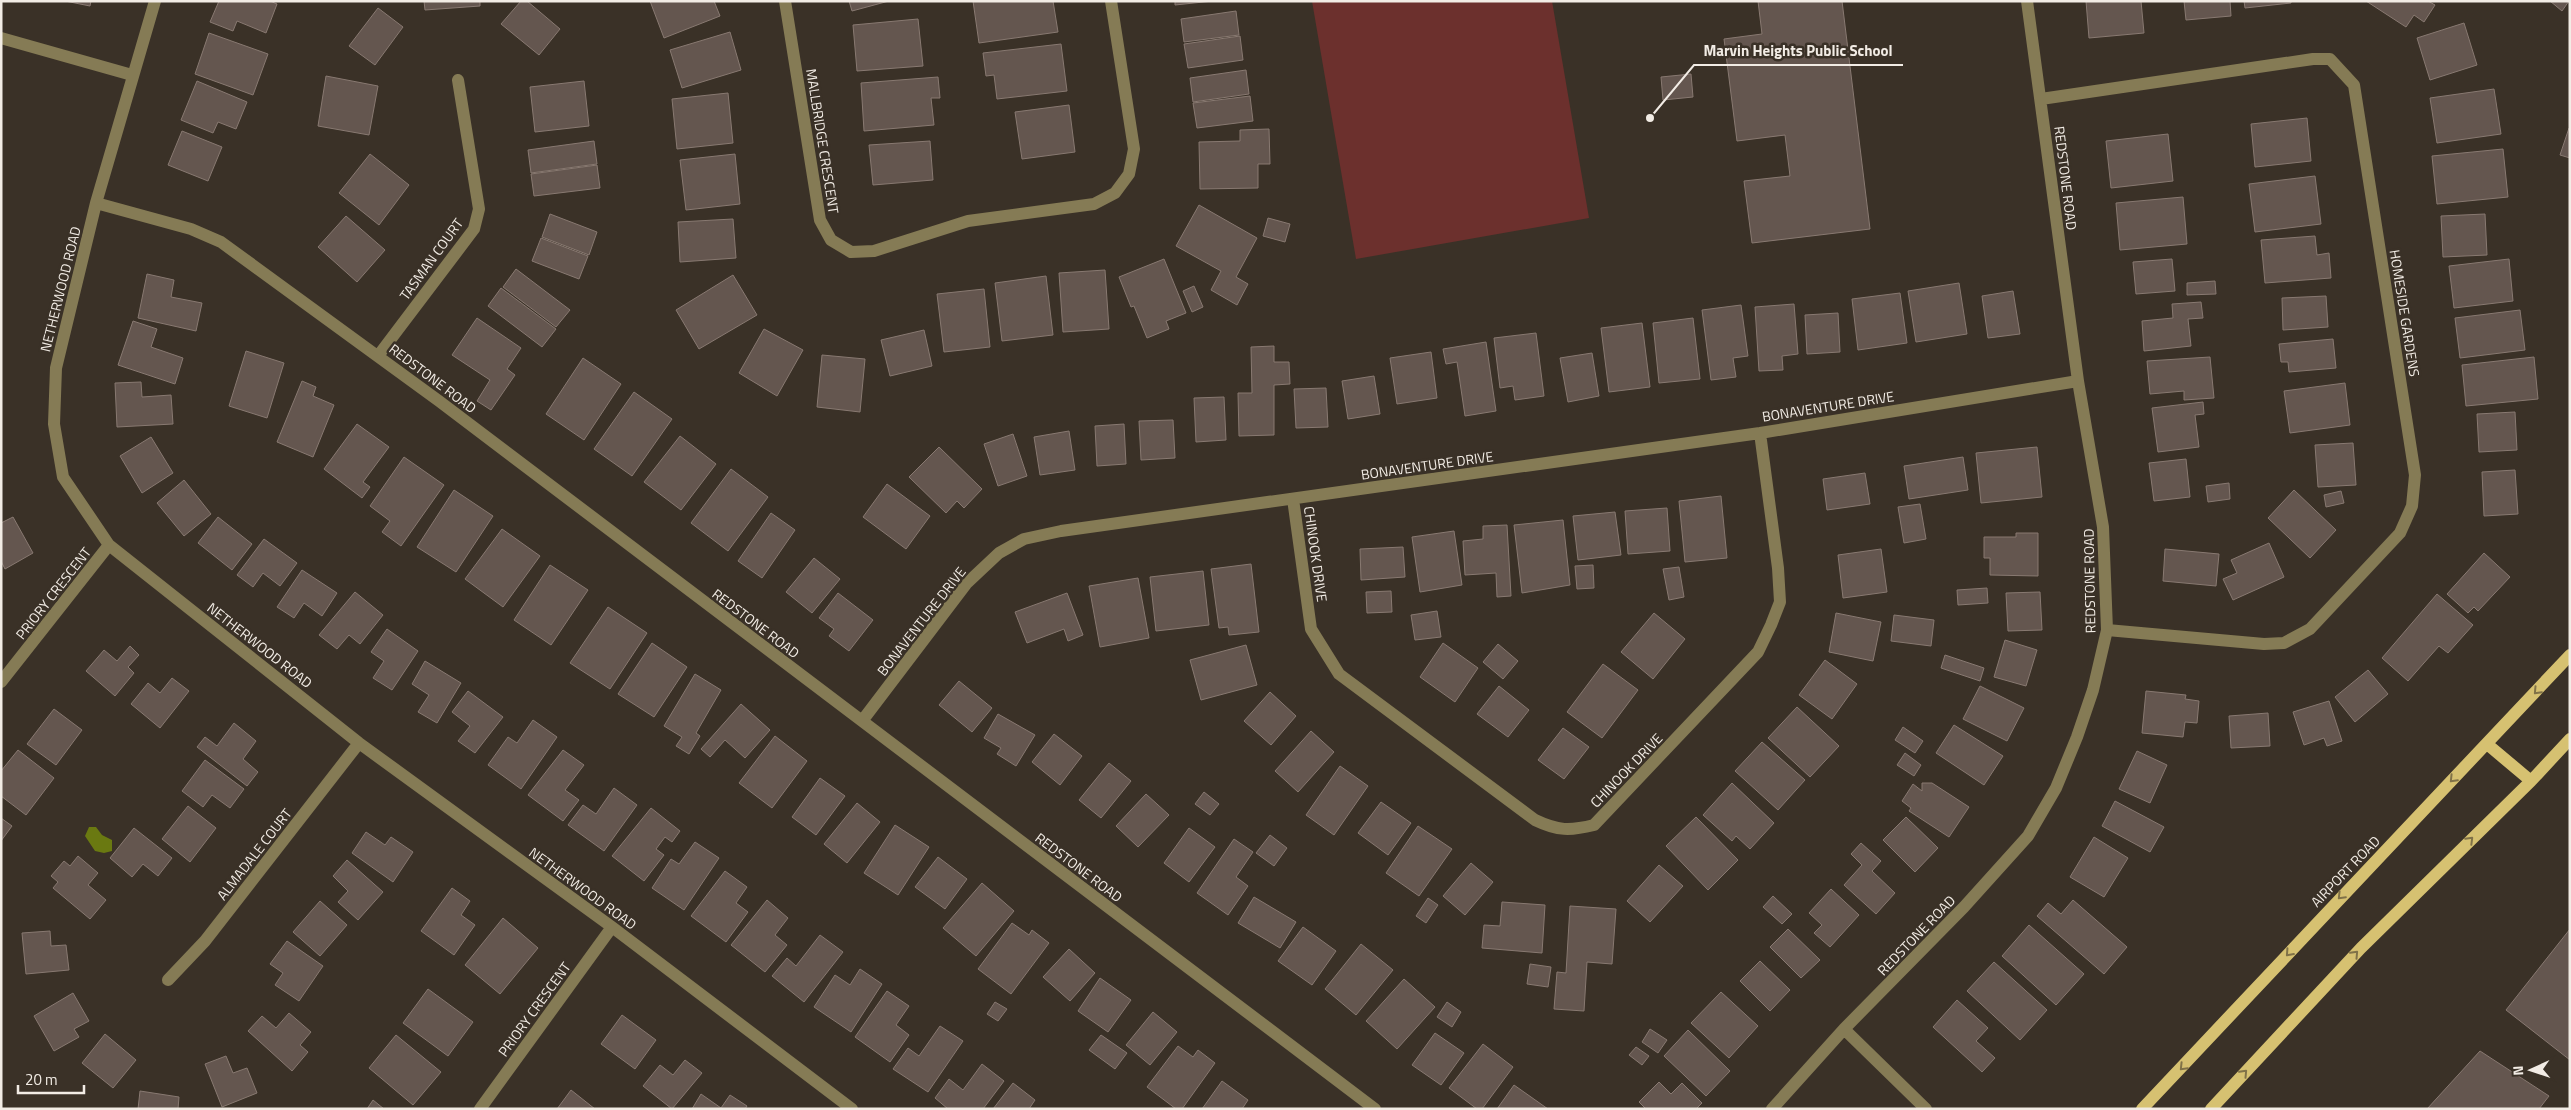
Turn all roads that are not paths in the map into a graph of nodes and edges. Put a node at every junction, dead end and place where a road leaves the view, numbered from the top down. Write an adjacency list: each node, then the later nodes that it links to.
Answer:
1 (155, 1): 6 (street, NETHERWOOD ROAD)
2 (785, 1): 3 (street, MALLBRIDGE CRESCENT)
3 (1111, 1)
4 (2027, 1): 8 (street, REDSTONE ROAD)
5 (1, 38): 6 (street)
6 (132, 75): 9 (street, NETHERWOOD ROAD)
7 (458, 80): 10 (street, TASMAN COURT)
8 (2041, 99): 11 (street, REDSTONE ROAD); 15 (street, HOMESIDE GARDENS)
9 (96, 203): 10 (street, REDSTONE ROAD); 14 (street, NETHERWOOD ROAD)
10 (378, 356): 18 (street, REDSTONE ROAD)
11 (2078, 381): 12 (street, BONAVENTURE DRIVE); 15 (street, REDSTONE ROAD)
12 (1760, 433): 13 (street, BONAVENTURE DRIVE); 13 (street, CHINOOK DRIVE)
13 (1293, 499): 18 (street, BONAVENTURE DRIVE)
14 (109, 546): 17 (street, PRIORY CRESCENT); 20 (street, NETHERWOOD ROAD)
15 (2107, 630): 25 (street, REDSTONE ROAD)
16 (2570, 655): 21 (main road, AIRPORT ROAD, one-way to 21)
17 (1, 682)
18 (862, 721): 28 (street, REDSTONE ROAD)
19 (2570, 739): 22 (main road)
20 (359, 743): 23 (street, NETHERWOOD ROAD); 24 (street, ALMADALE COURT)
21 (2487, 744): 22 (main road); 31 (main road, AIRPORT ROAD, one-way to 31)
22 (2531, 780): 32 (main road, one-way to 22)
23 (612, 927): 26 (street, PRIORY CRESCENT); 27 (street, NETHERWOOD ROAD)
24 (168, 980)
25 (1844, 1029): 29 (street, REDSTONE ROAD); 30 (street)
26 (480, 1109)
27 (852, 1109)
28 (1374, 1109)
29 (1772, 1109)
30 (1926, 1109)
31 (2142, 1109)
32 (2211, 1109)

